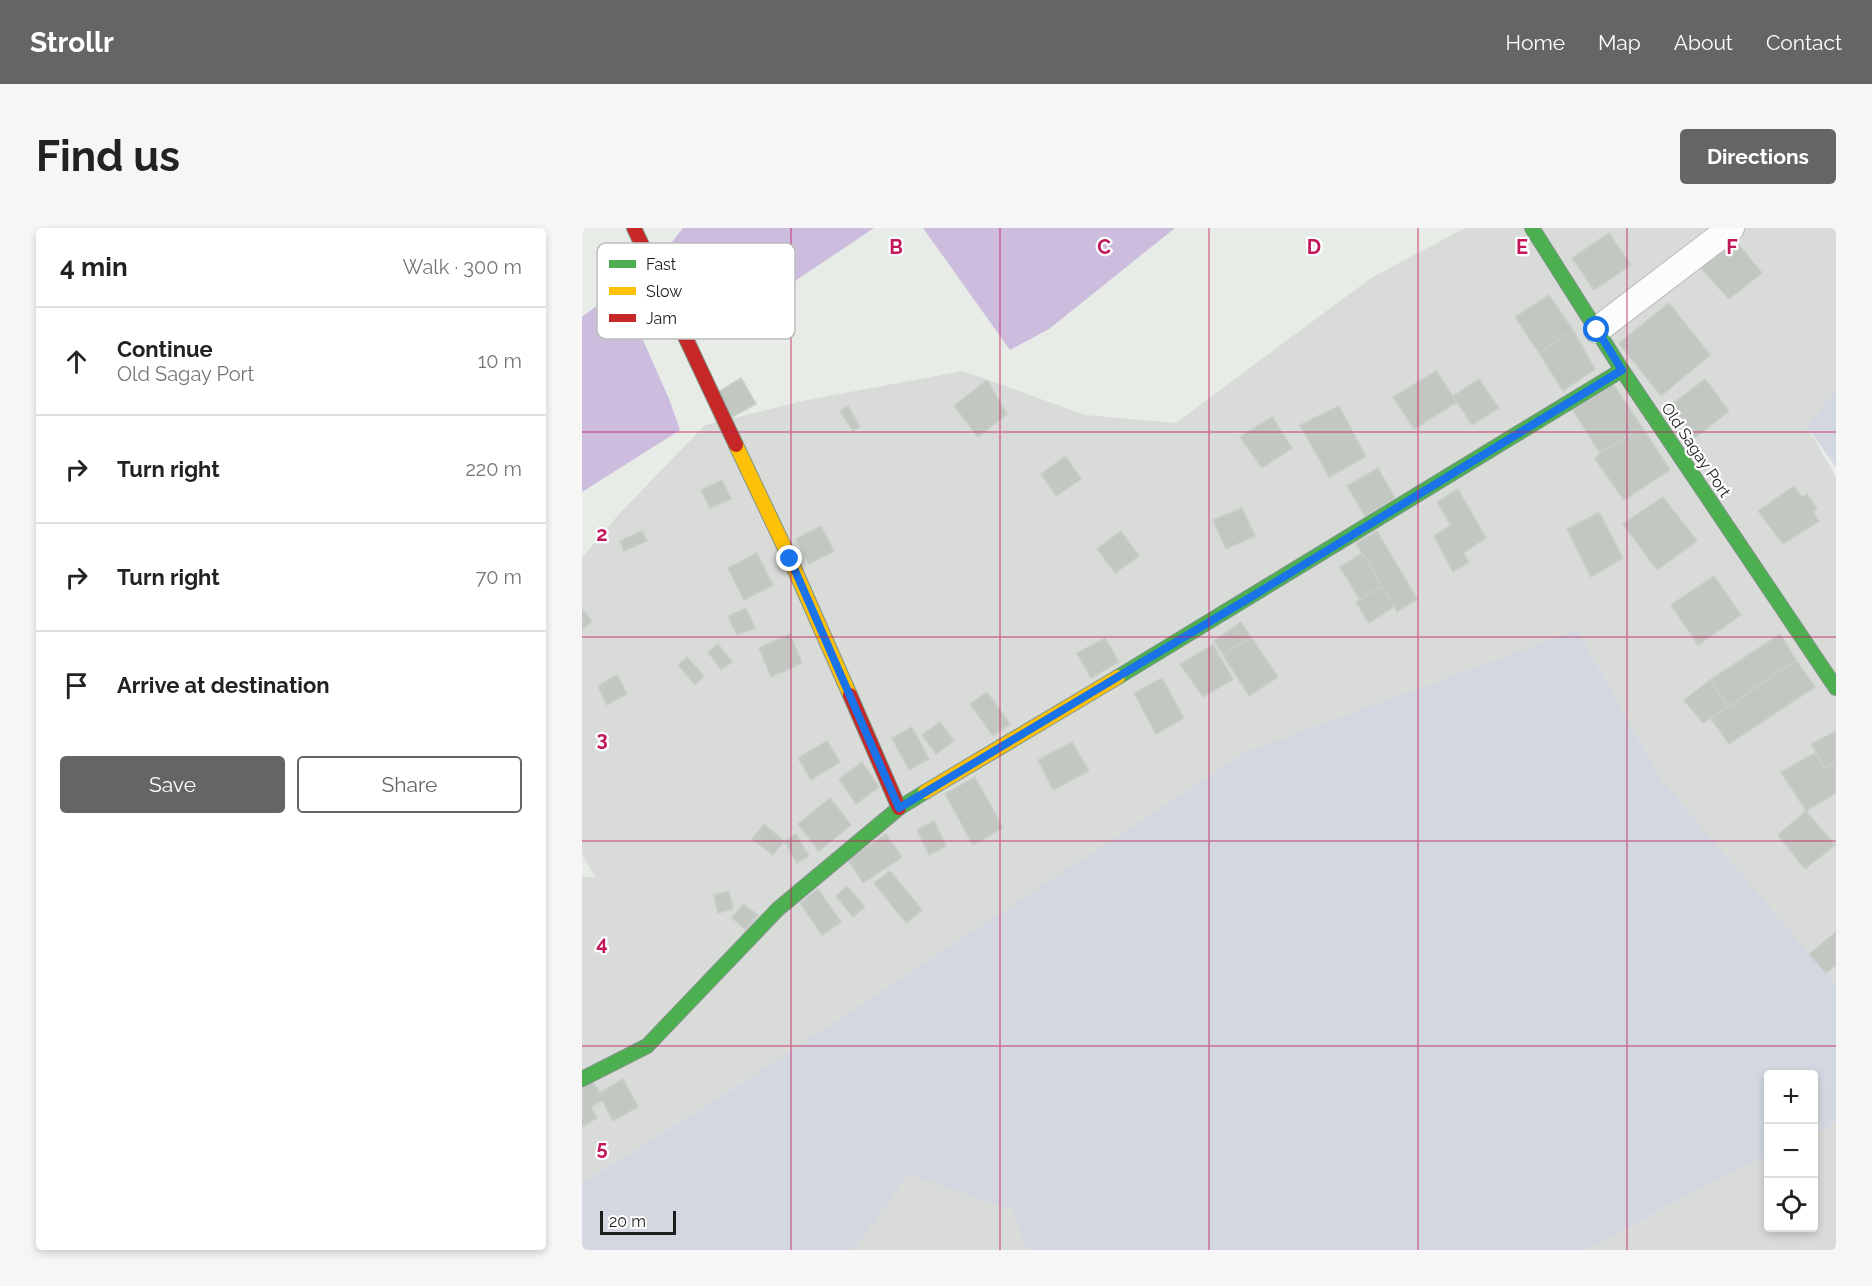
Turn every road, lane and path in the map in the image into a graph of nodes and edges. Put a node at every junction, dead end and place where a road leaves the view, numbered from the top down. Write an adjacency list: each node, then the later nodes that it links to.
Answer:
1 (634, 228): 4 (street)
2 (1532, 228): 5 (street, Old Sagay Port)
3 (1731, 228): 5 (street)
4 (641, 243)
5 (1597, 330): 7 (street, Old Sagay Port)
6 (686, 339): 9 (street)
7 (1622, 370): 8 (street, Old Sagay Port); 9 (street)
8 (1836, 688)
9 (899, 808): 10 (street)
10 (582, 1079)

